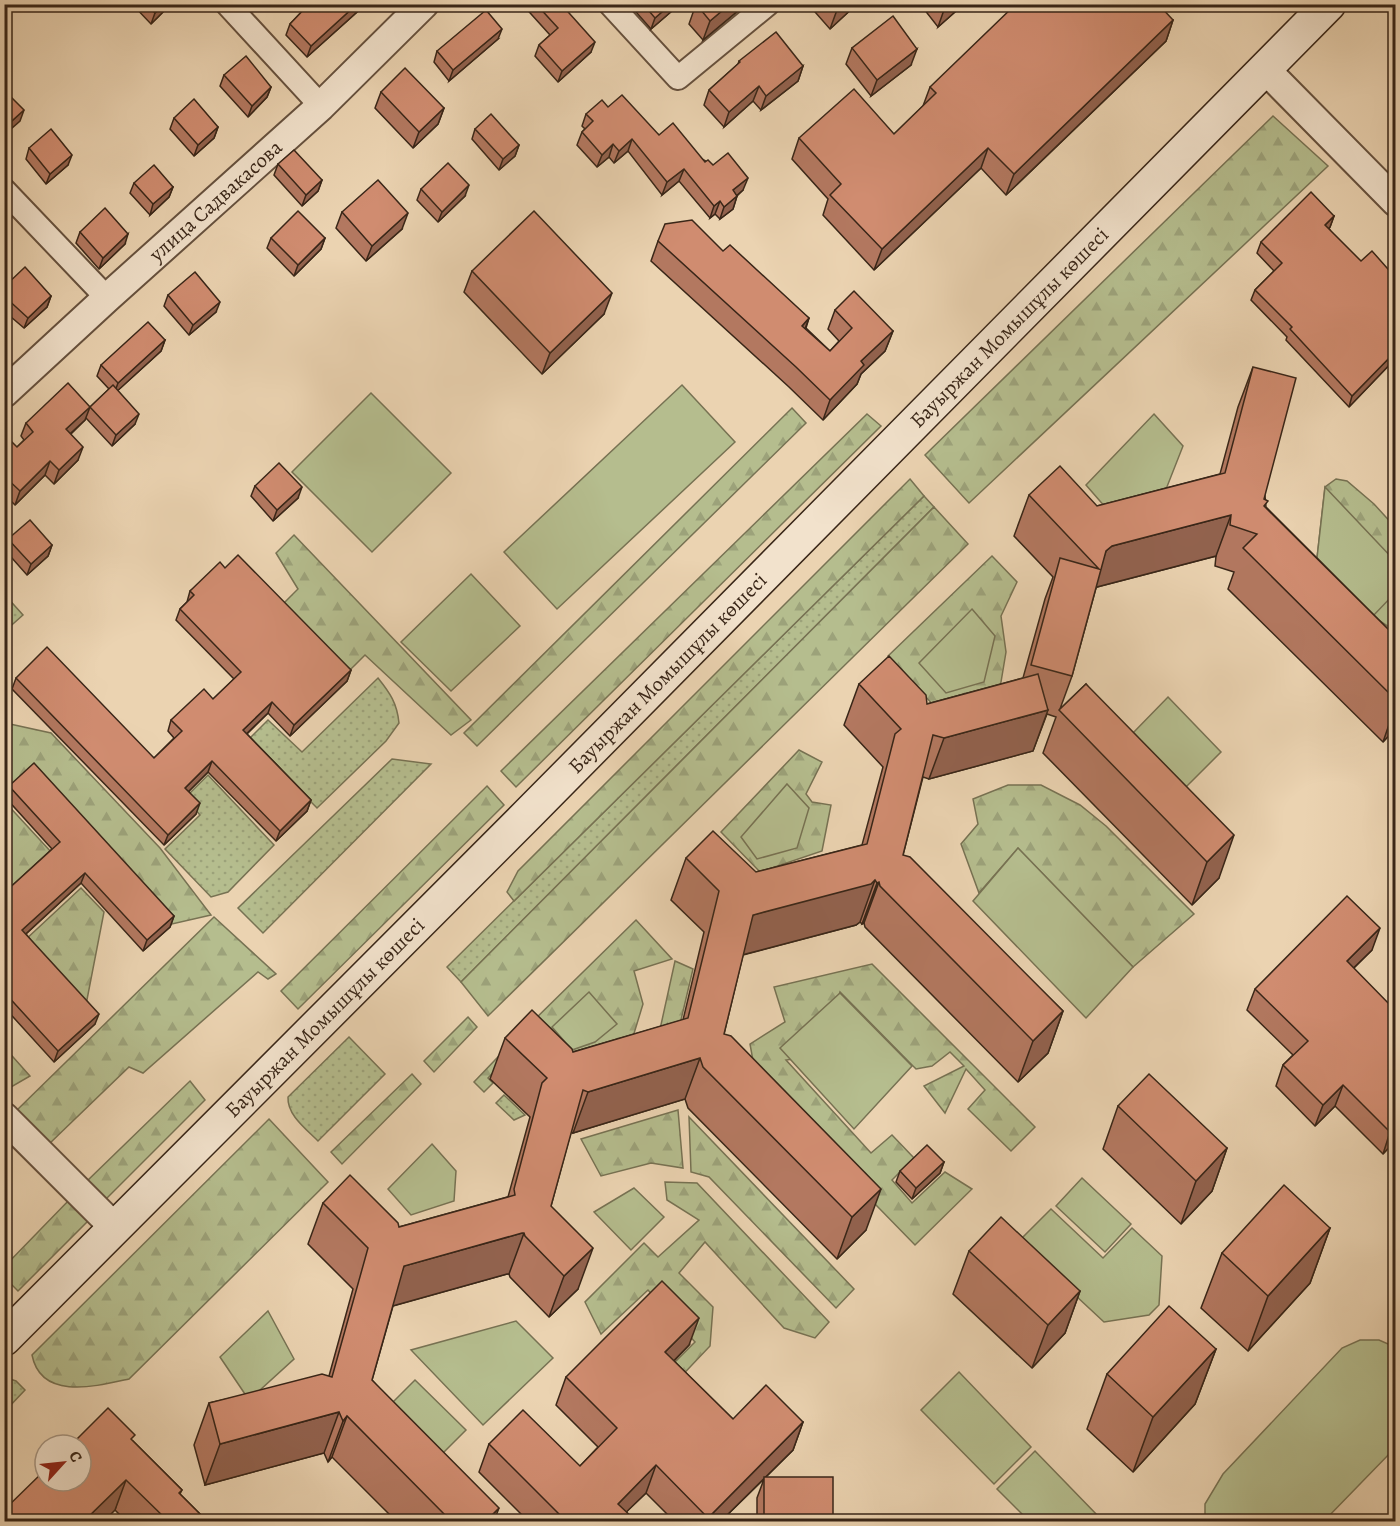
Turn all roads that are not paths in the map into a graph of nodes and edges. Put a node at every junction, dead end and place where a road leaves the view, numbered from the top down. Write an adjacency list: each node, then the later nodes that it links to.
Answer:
1 (227, 4): 7 (street)
2 (424, 4): 7 (street, улица Садвакасова)
3 (610, 4): 4 (street)
4 (768, 4)
5 (1329, 4): 6 (main road, Бауыржан Момышұлы көшесі)
6 (1265, 69): 9 (street); 13 (main road, Бауыржан Момышұлы көшесі)
7 (321, 106): 10 (street, улица Садвакасова)
8 (4, 190): 10 (street)
9 (1395, 202)
10 (107, 298): 11 (street, улица Садвакасова)
11 (4, 393)
12 (4, 1117): 13 (street)
13 (115, 1228): 14 (main road, Бауыржан Момышұлы көшесі)
14 (4, 1340)

